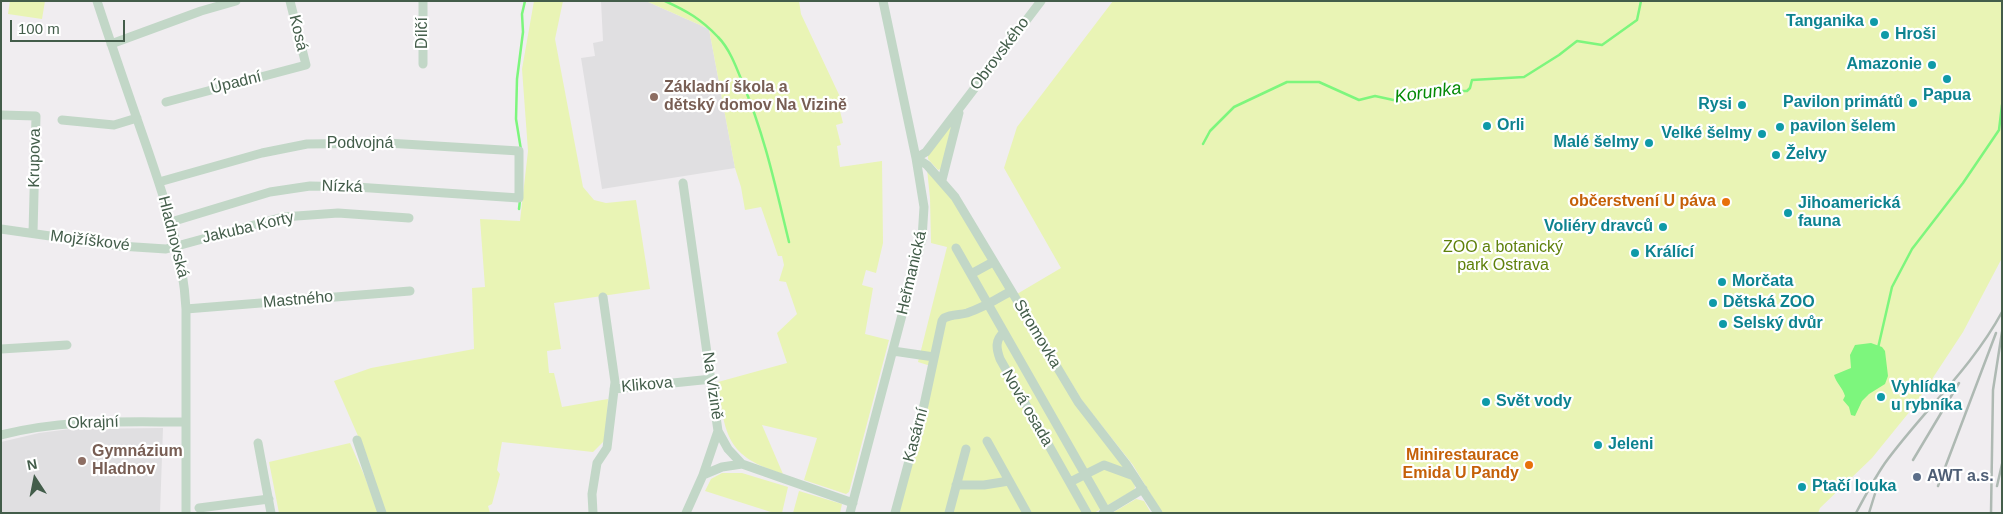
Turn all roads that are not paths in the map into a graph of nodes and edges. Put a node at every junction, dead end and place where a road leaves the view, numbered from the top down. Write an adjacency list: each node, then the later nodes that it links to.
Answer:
1 (97, 1): 7 (street, Hladnovská)
2 (236, 1): 7 (street)
3 (290, 1): 9 (street, Kosá)
4 (423, 1): 8 (street, Dílčí)
5 (883, 1): 15 (street, Heřmanická)
6 (1041, 1): 11 (street, Obrovského)
7 (111, 44): 13 (street, Hladnovská)
8 (422, 64)
9 (306, 65): 10 (street, Úpadní)
10 (166, 102)
11 (960, 108): 15 (street, Obrovského); 16 (street, Obrovského)
12 (1, 115): 23 (street, Krupova)
13 (137, 118): 14 (street, Krupova); 17 (street, Hladnovská)
14 (62, 120)
15 (916, 158): 16 (street, Stromovka); 36 (street, Heřmanická)
16 (942, 180): 26 (street, Stromovka)
17 (159, 182): 19 (street, Podvojná); 21 (street, Hladnovská)
18 (683, 183): 38 (street, Na Vizině)
19 (519, 198): 21 (street, Nízká)
20 (409, 218): 24 (street, Jakuba Korty)
21 (170, 222): 24 (street, Hladnovská)
22 (1, 229): 23 (street, Mojžíškové)
23 (33, 233): 24 (street, Mojžíškové)
24 (178, 246): 32 (street, Hladnovská)
25 (956, 248): 27 (street, Nová osada)
26 (993, 262): 27 (street); 29 (street, Stromovka)
27 (971, 274): 31 (street, Nová osada)
28 (410, 291): 32 (street, Mastného)
29 (1011, 291): 31 (street); 50 (street, Stromovka)
30 (603, 297): 39 (street, Klikova)
31 (988, 304): 33 (street, Nová osada); 37 (street, Kasární)
32 (186, 309): 40 (street, Hladnovská)
33 (1004, 332): 48 (street, Nová osada); 52 (street, Nová osada)
34 (67, 345): 35 (street)
35 (1, 349)
36 (893, 351): 37 (street); 56 (street, Heřmanická)
37 (934, 357): 65 (street, Kasární)
38 (712, 379): 39 (street, Klikova); 41 (street, Na Vizině)
39 (614, 390): 62 (street)
40 (186, 422): 42 (street, Okrajní); 59 (street, Hladnovská)
41 (718, 431): 47 (street, Na Vizině); 49 (street)
42 (2, 432)
43 (357, 440): 61 (street)
44 (987, 441): 51 (street)
45 (258, 443): 55 (street)
46 (966, 449): 53 (street)
47 (742, 464): 49 (street); 56 (street)
48 (1084, 473): 50 (street); 52 (street); 58 (street, Nová osada)
49 (703, 475): 63 (street)
50 (1134, 476): 54 (street, Stromovka)
51 (1009, 480): 53 (street); 67 (street)
52 (1070, 482): 68 (street, Nová osada)
53 (956, 485): 66 (street)
54 (1144, 489): 58 (street); 69 (street, Stromovka)
55 (269, 499): 57 (street); 60 (street)
56 (853, 503): 64 (street, Heřmanická)
57 (199, 508)
58 (1104, 512)
59 (186, 513)
60 (271, 513)
61 (382, 513)
62 (592, 513)
63 (686, 513)
64 (850, 513)
65 (895, 513)
66 (949, 513)
67 (1027, 513)
68 (1088, 513)
69 (1158, 513)

